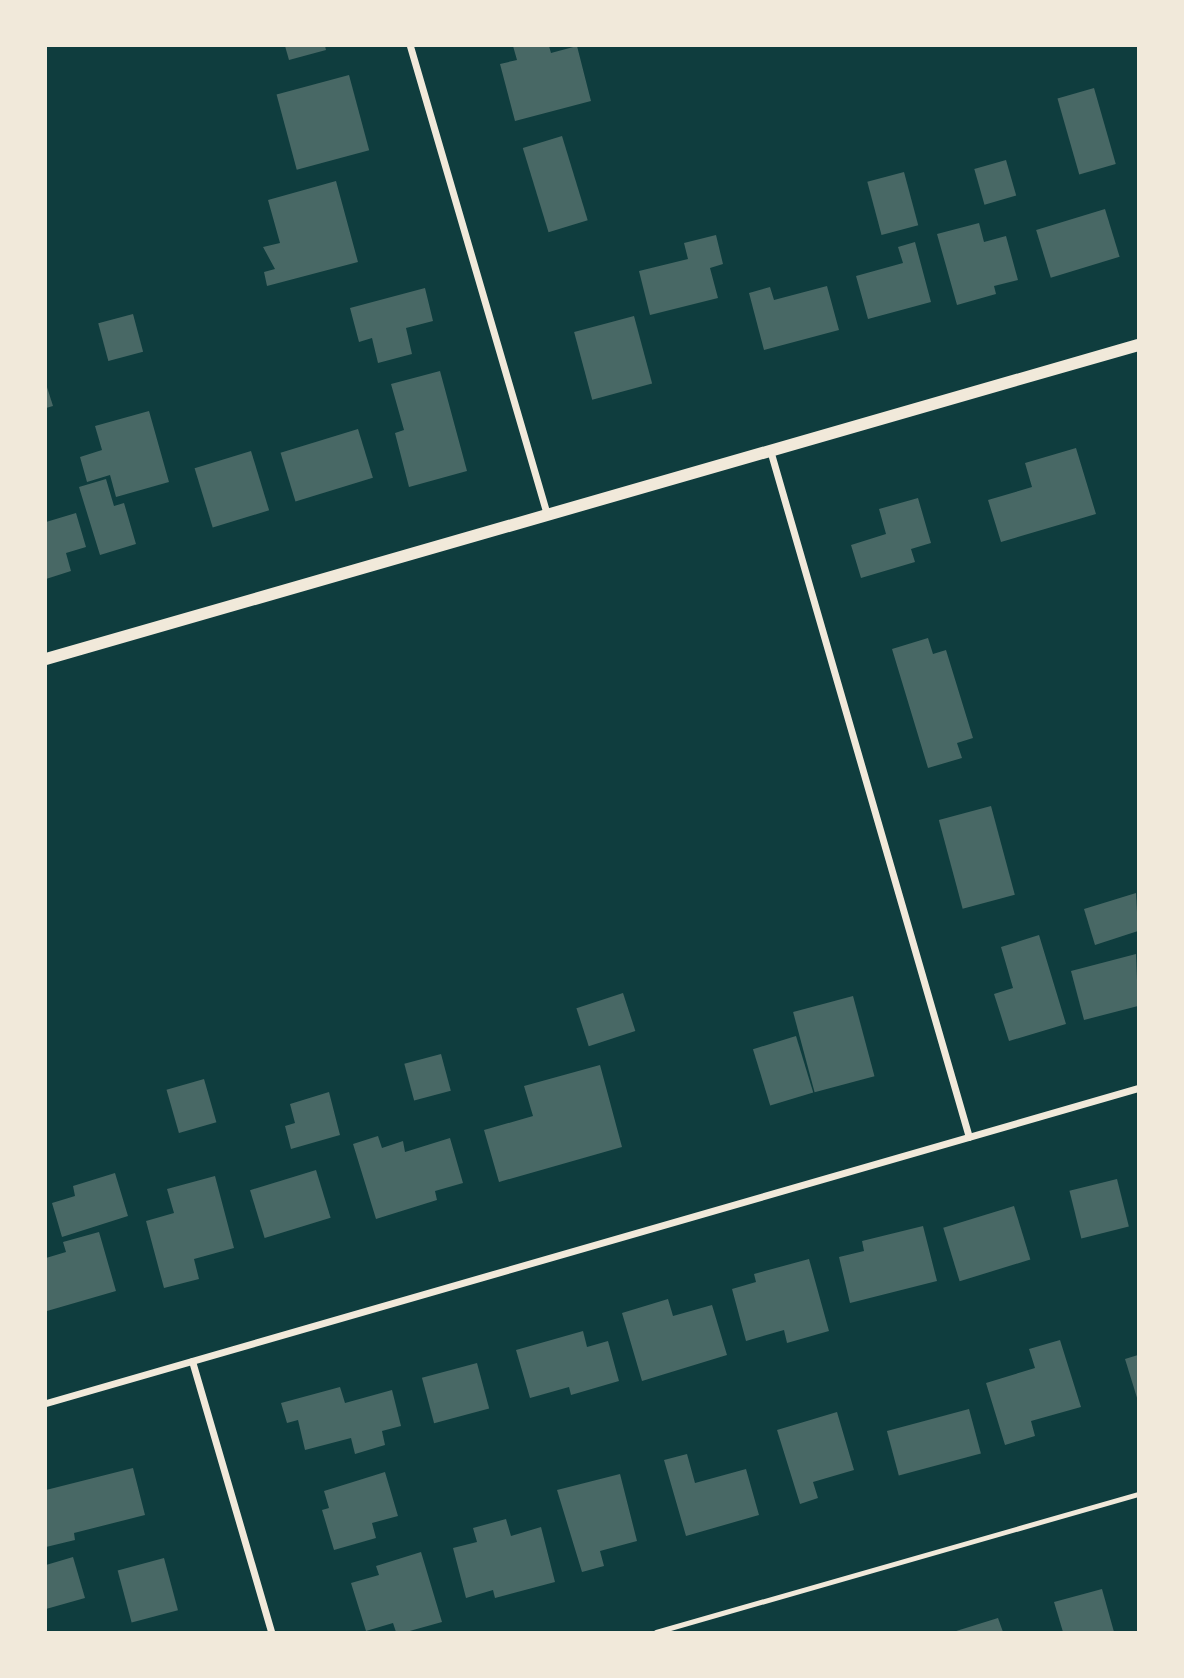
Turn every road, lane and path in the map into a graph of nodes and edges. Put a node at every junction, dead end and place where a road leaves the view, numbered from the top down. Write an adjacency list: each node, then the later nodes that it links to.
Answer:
1 (410, 46): 4 (street)
2 (1139, 345): 3 (street)
3 (770, 450): 4 (street); 7 (street)
4 (547, 514): 5 (street)
5 (46, 659)
6 (1139, 1088): 7 (street)
7 (968, 1137): 8 (street)
8 (192, 1361): 9 (street); 11 (street)
9 (46, 1403)
10 (1139, 1494): 12 (lane)
11 (271, 1633)
12 (656, 1633)

